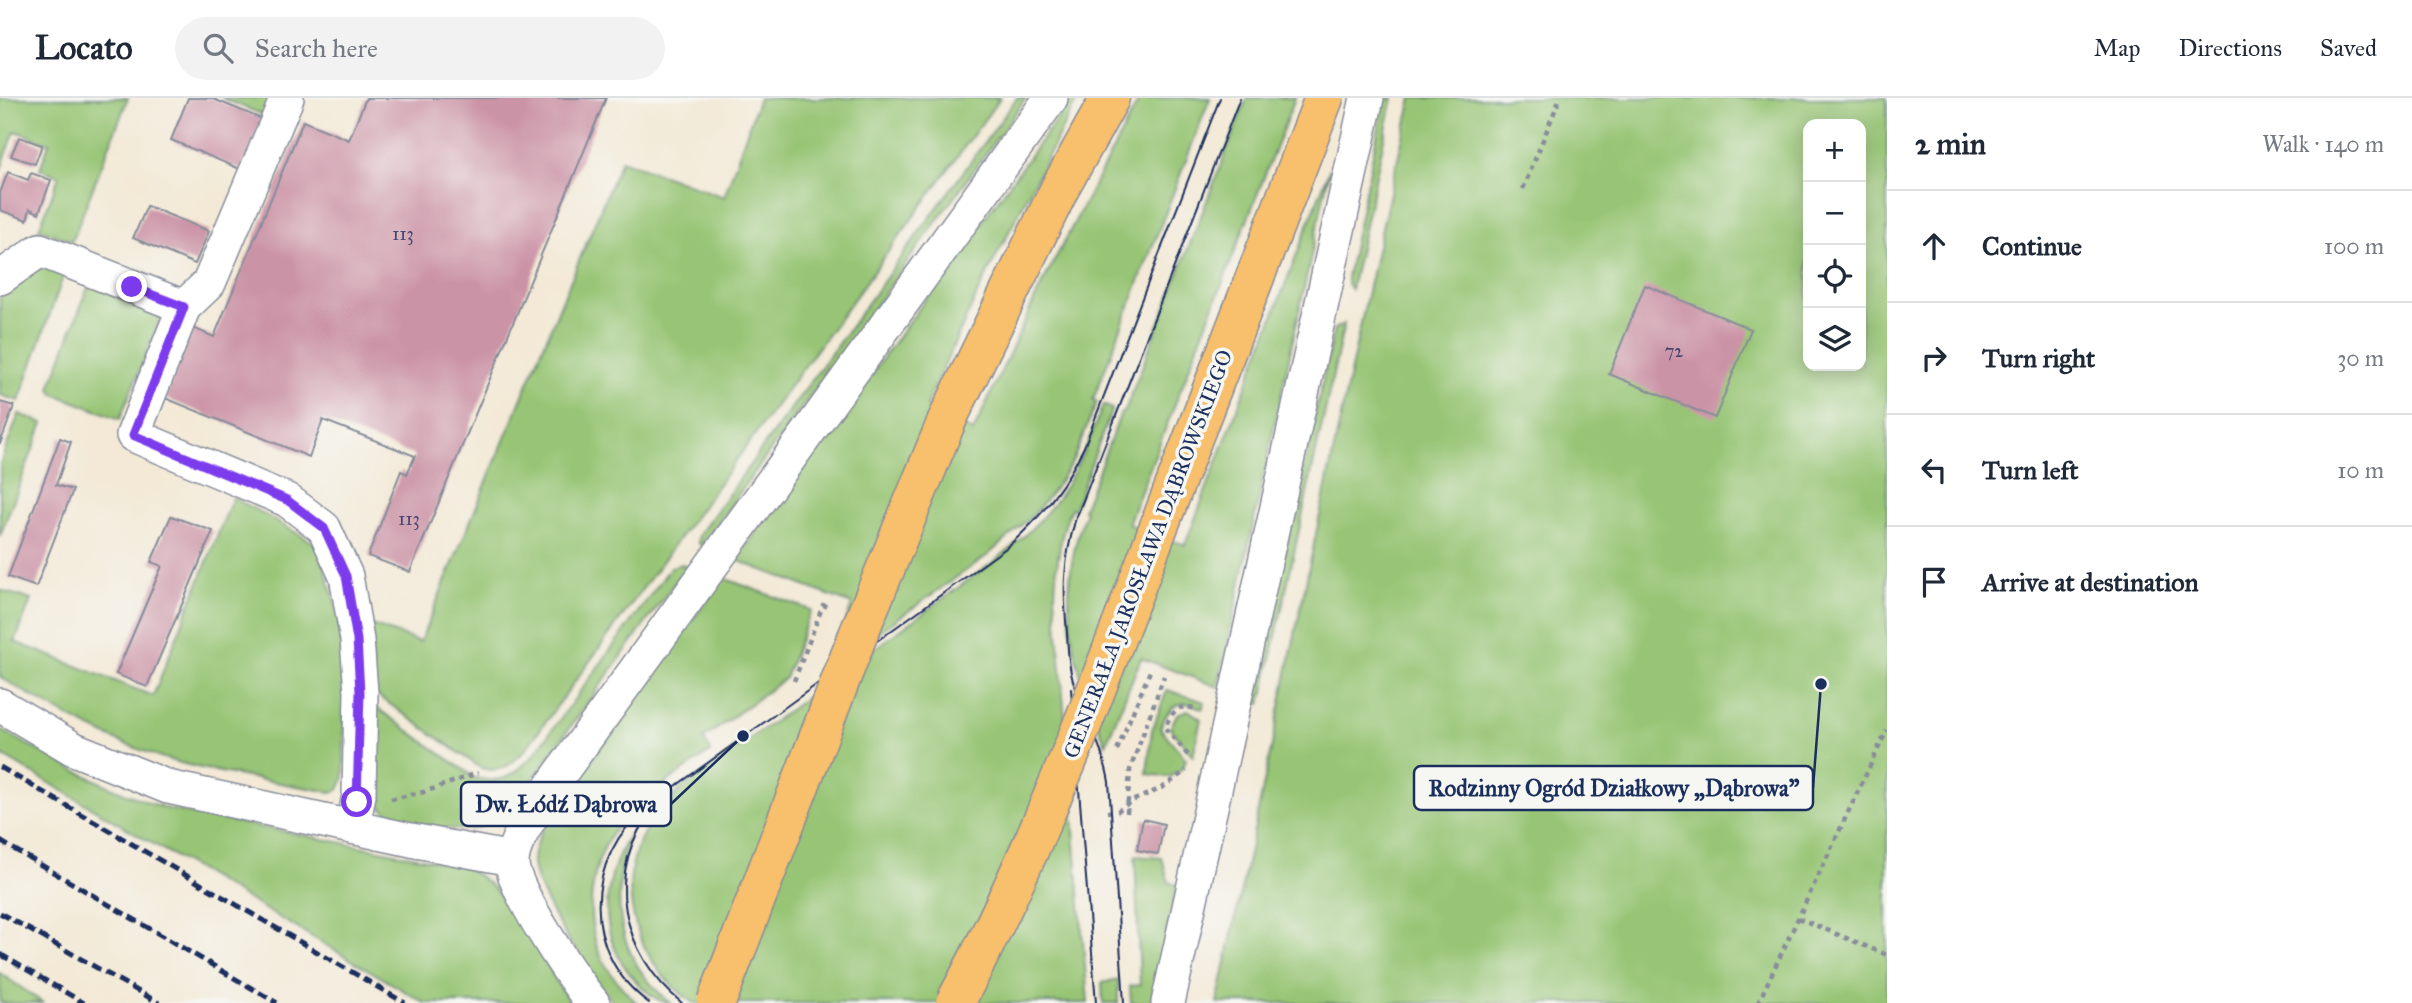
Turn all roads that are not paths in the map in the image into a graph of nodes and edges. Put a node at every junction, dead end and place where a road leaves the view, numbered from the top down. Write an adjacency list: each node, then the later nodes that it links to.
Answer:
1 (287, 98): 7 (lane)
2 (1051, 98): 10 (lane)
3 (1110, 98): 12 (main road, bridge)
4 (1324, 98): 13 (main road, GENERAŁA JAROSŁAWA DĄBROWSKIEGO, bridge)
5 (1367, 98): 14 (lane)
6 (0, 278): 7 (lane)
7 (184, 307): 9 (lane)
8 (0, 705): 9 (lane)
9 (353, 827): 10 (lane)
10 (512, 859): 11 (lane)
11 (593, 1003)
12 (716, 1003)
13 (955, 1003)
14 (1168, 1003)

